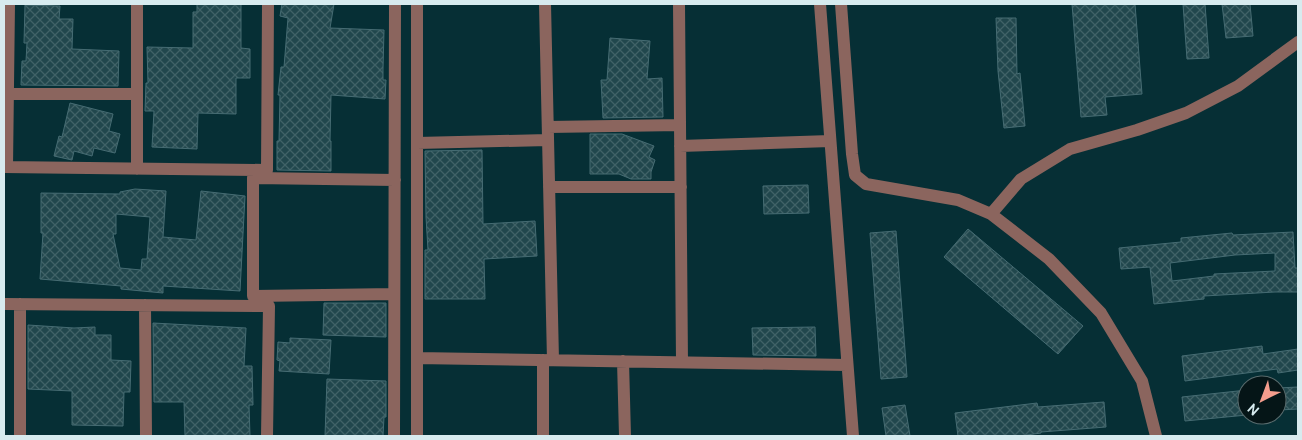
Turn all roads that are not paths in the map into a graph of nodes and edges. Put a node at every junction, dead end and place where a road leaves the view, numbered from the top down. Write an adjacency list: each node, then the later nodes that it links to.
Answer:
1 (9, 4): 11 (street)
2 (137, 4): 12 (street)
3 (268, 4): 21 (street)
4 (395, 4): 23 (street)
5 (417, 4): 17 (street)
6 (545, 4): 14 (street)
7 (679, 4): 13 (street)
8 (820, 4): 16 (street)
9 (841, 4): 26 (street)
10 (1298, 42): 26 (street)
11 (8, 94): 12 (street); 19 (street)
12 (137, 94): 20 (street)
13 (680, 125): 14 (street); 18 (street)
14 (548, 127): 15 (street)
15 (548, 140): 17 (street); 24 (street)
16 (830, 141): 18 (street); 37 (street)
17 (417, 143): 33 (street)
18 (680, 146): 25 (street)
19 (5, 167): 20 (street)
20 (137, 168): 21 (street)
21 (267, 170): 22 (street)
22 (252, 178): 23 (street); 28 (street)
23 (394, 180): 27 (street)
24 (549, 187): 25 (street); 34 (street)
25 (681, 187): 36 (street)
26 (992, 214): 46 (street)
27 (394, 294): 28 (street); 41 (street)
28 (253, 296): 32 (street)
29 (4, 304): 30 (street)
30 (20, 304): 31 (street); 38 (street)
31 (145, 305): 32 (street); 39 (street)
32 (269, 306): 40 (street)
33 (417, 358): 34 (street); 42 (street)
34 (548, 360): 35 (street); 43 (street)
35 (623, 362): 36 (street); 44 (street)
36 (682, 362): 37 (street)
37 (847, 365): 45 (street)
38 (20, 436)
39 (146, 436)
40 (268, 436)
41 (394, 436)
42 (417, 436)
43 (543, 436)
44 (625, 436)
45 (853, 436)
46 (1156, 436)

